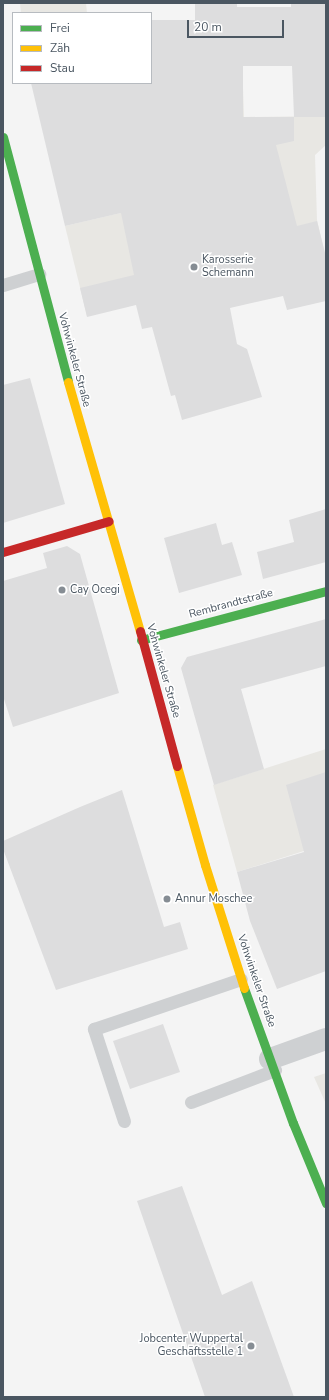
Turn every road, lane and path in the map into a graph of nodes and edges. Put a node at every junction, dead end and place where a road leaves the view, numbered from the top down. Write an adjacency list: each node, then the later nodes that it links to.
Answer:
1 (3, 137): 2 (main road, Vohwinkeler Straße)
2 (39, 274): 3 (lane); 4 (main road, Vohwinkeler Straße)
3 (3, 285)
4 (109, 521): 5 (main road); 7 (main road, Vohwinkeler Straße)
5 (3, 552)
6 (326, 591): 7 (main road, Rembrandtstraße)
7 (141, 640): 8 (main road, Vohwinkeler Straße)
8 (241, 979): 10 (main road, Vohwinkeler Straße); 12 (lane)
9 (326, 1039): 10 (street)
10 (272, 1065): 11 (lane); 13 (main road, Vohwinkeler Straße)
11 (191, 1102)
12 (124, 1121)
13 (326, 1203)

